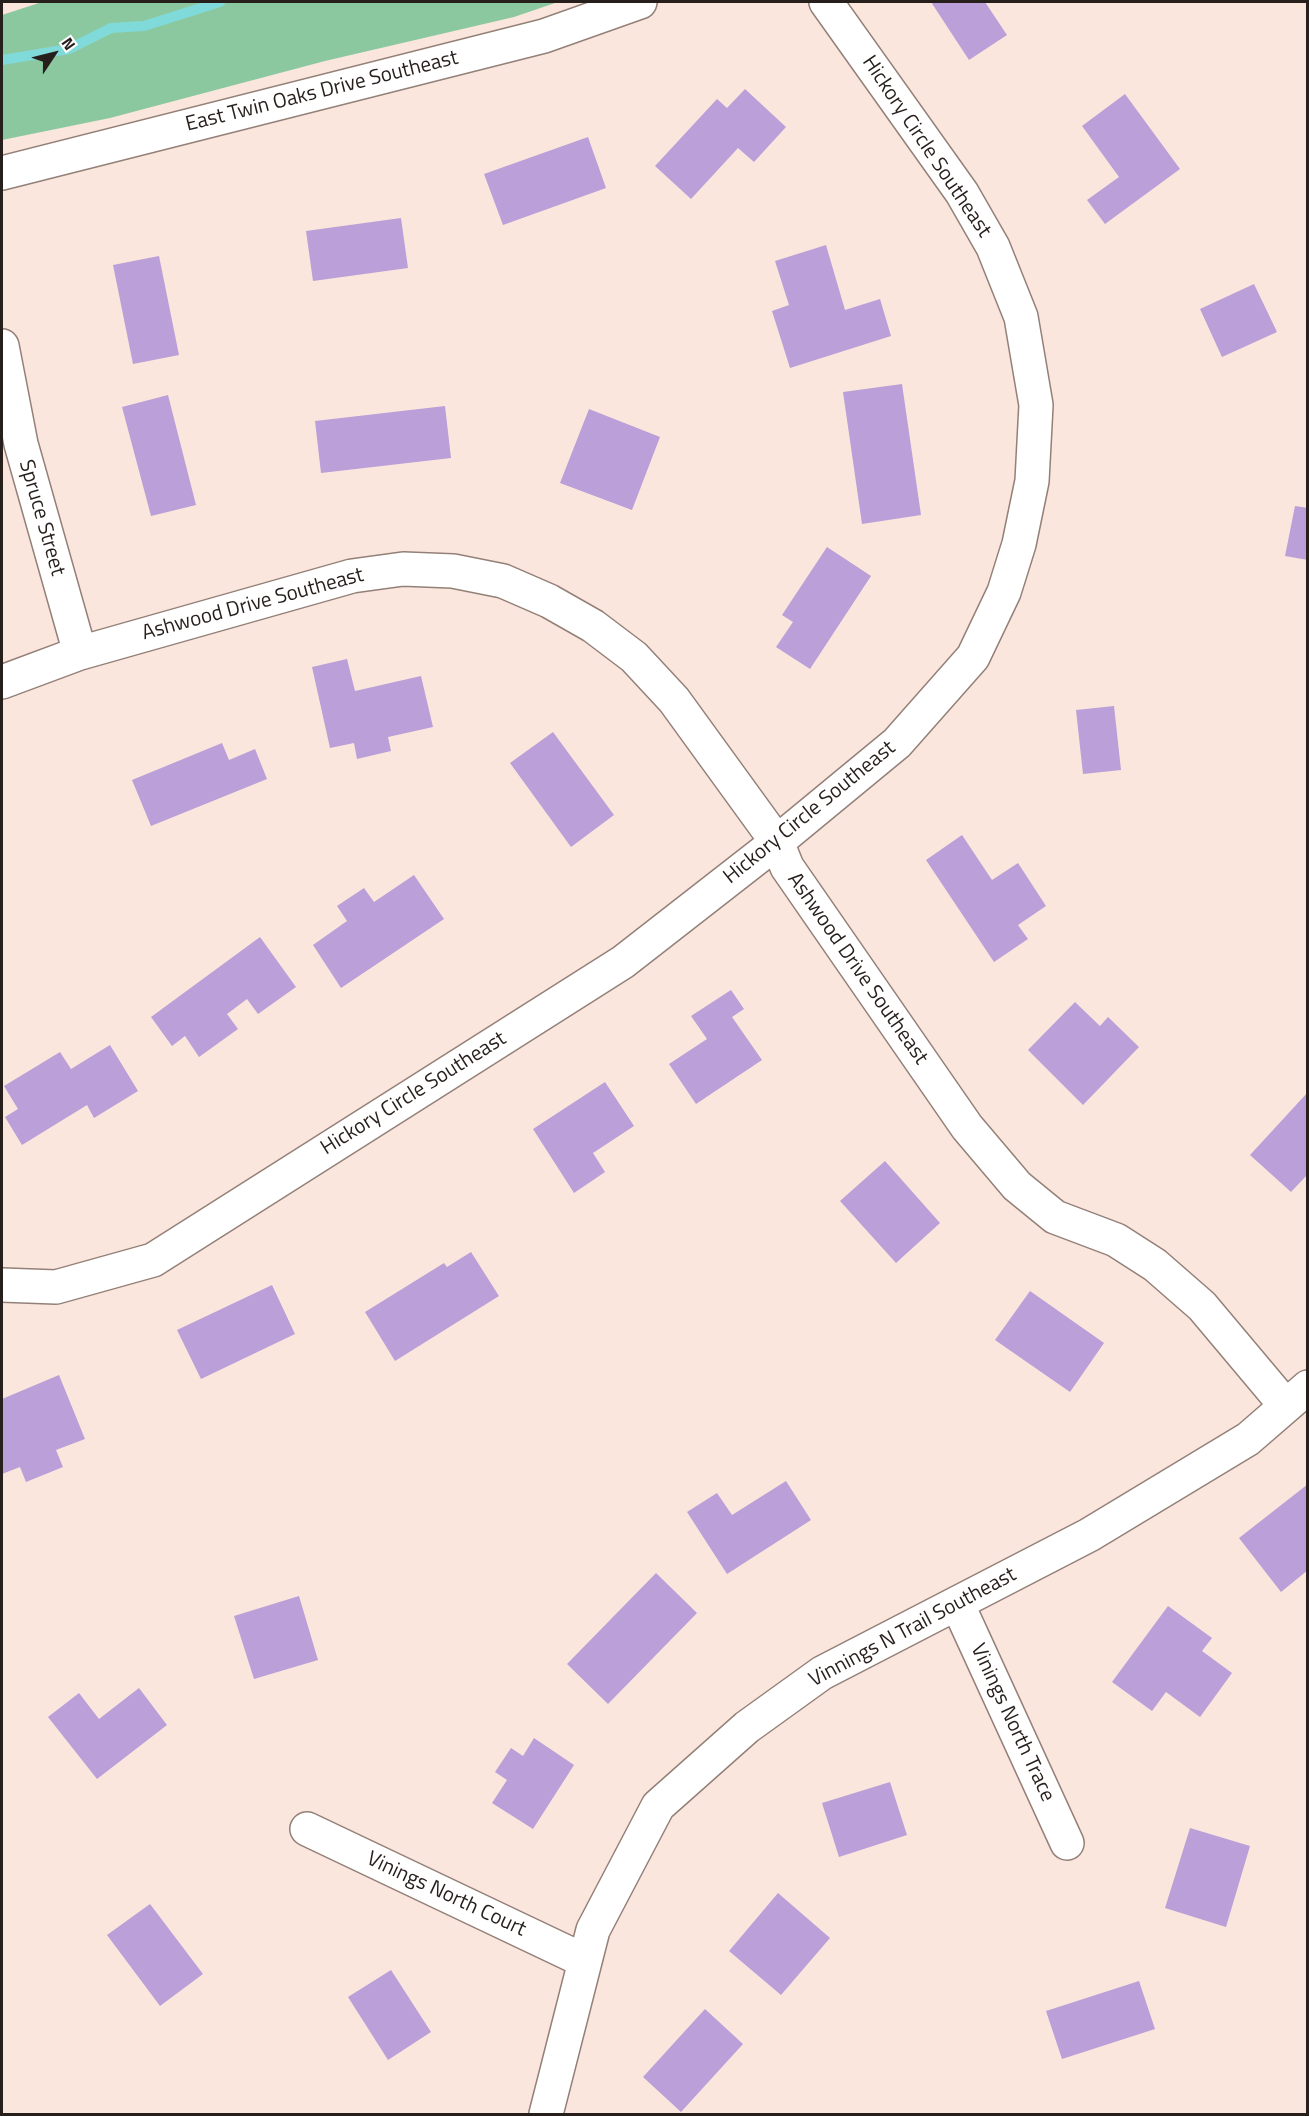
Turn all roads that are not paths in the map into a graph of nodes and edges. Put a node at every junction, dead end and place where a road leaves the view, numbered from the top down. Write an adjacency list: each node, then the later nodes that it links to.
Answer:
1 (640, 2): 3 (street, East Twin Oaks Drive Southeast)
2 (826, 2): 7 (street, Hickory Circle Southeast)
3 (2, 173)
4 (2, 346): 5 (street, Spruce Street)
5 (80, 653): 6 (street, Ashwood Drive Southeast); 7 (street, Ashwood Drive Southeast)
6 (2, 682)
7 (777, 842): 8 (street, Hickory Circle Southeast); 9 (street, Ashwood Drive Southeast)
8 (2, 1285)
9 (1297, 1396): 10 (street, Vinnings N Trail Southeast)
10 (957, 1603): 12 (street, Vinings North Trace); 13 (street, Vinnings N Trail Southeast)
11 (307, 1829): 13 (street, Vinings North Court)
12 (1067, 1843)
13 (585, 1961): 14 (street, Vinnings N Trail Southeast)
14 (546, 2115)

